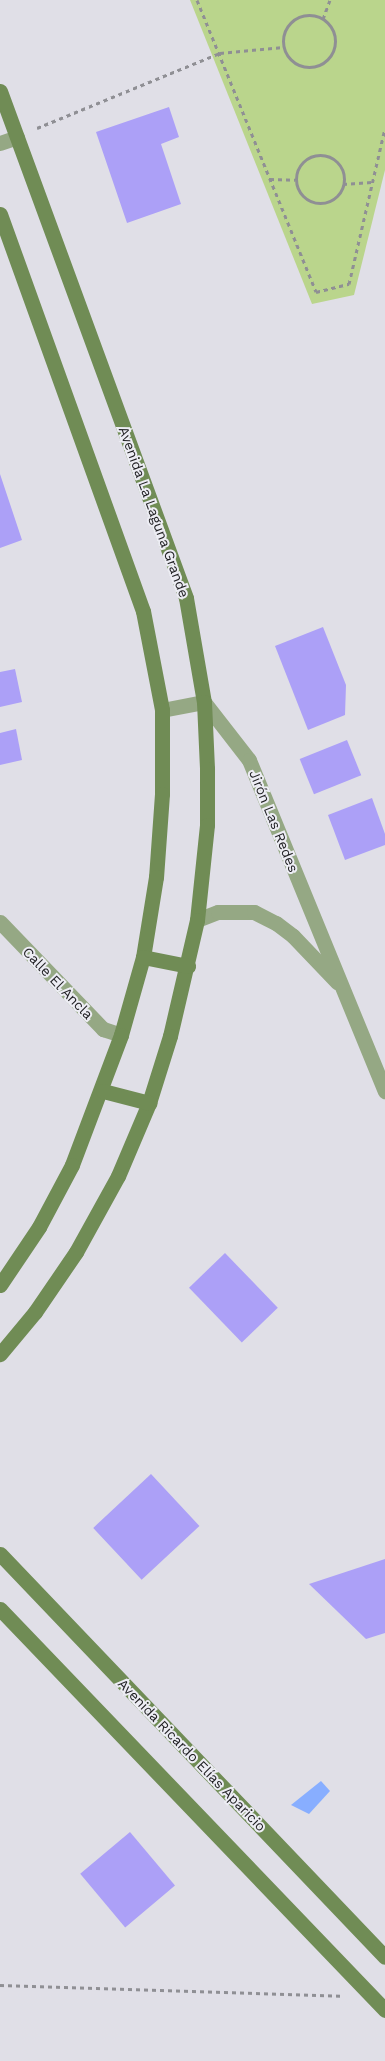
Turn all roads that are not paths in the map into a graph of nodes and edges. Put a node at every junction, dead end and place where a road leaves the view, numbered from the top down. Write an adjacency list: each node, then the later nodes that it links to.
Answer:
1 (0, 91): 2 (street, Avenida La Laguna Grande)
2 (17, 137): 3 (street); 5 (street, Avenida La Laguna Grande)
3 (0, 143)
4 (0, 214): 6 (street)
5 (204, 702): 6 (street); 7 (street, Avenida La Laguna Grande); 11 (street, Jirón Las Redes)
6 (162, 710): 9 (street)
7 (197, 920): 10 (street, Avenida La Laguna Grande); 11 (street, Jirón Las Redes)
8 (0, 922): 12 (street, Calle El Ancla)
9 (143, 956): 10 (street); 12 (street)
10 (188, 966): 15 (street, Avenida La Laguna Grande)
11 (343, 989): 14 (street, Jirón Las Redes)
12 (121, 1034): 13 (street)
13 (103, 1090): 15 (street); 16 (street)
14 (385, 1091)
15 (149, 1103): 17 (street, Avenida La Laguna Grande)
16 (0, 1285)
17 (0, 1354)
18 (0, 1554): 20 (street, Avenida Ricardo Elías Aparicio)
19 (0, 1609): 21 (street)
20 (385, 1957)
21 (385, 2010)

